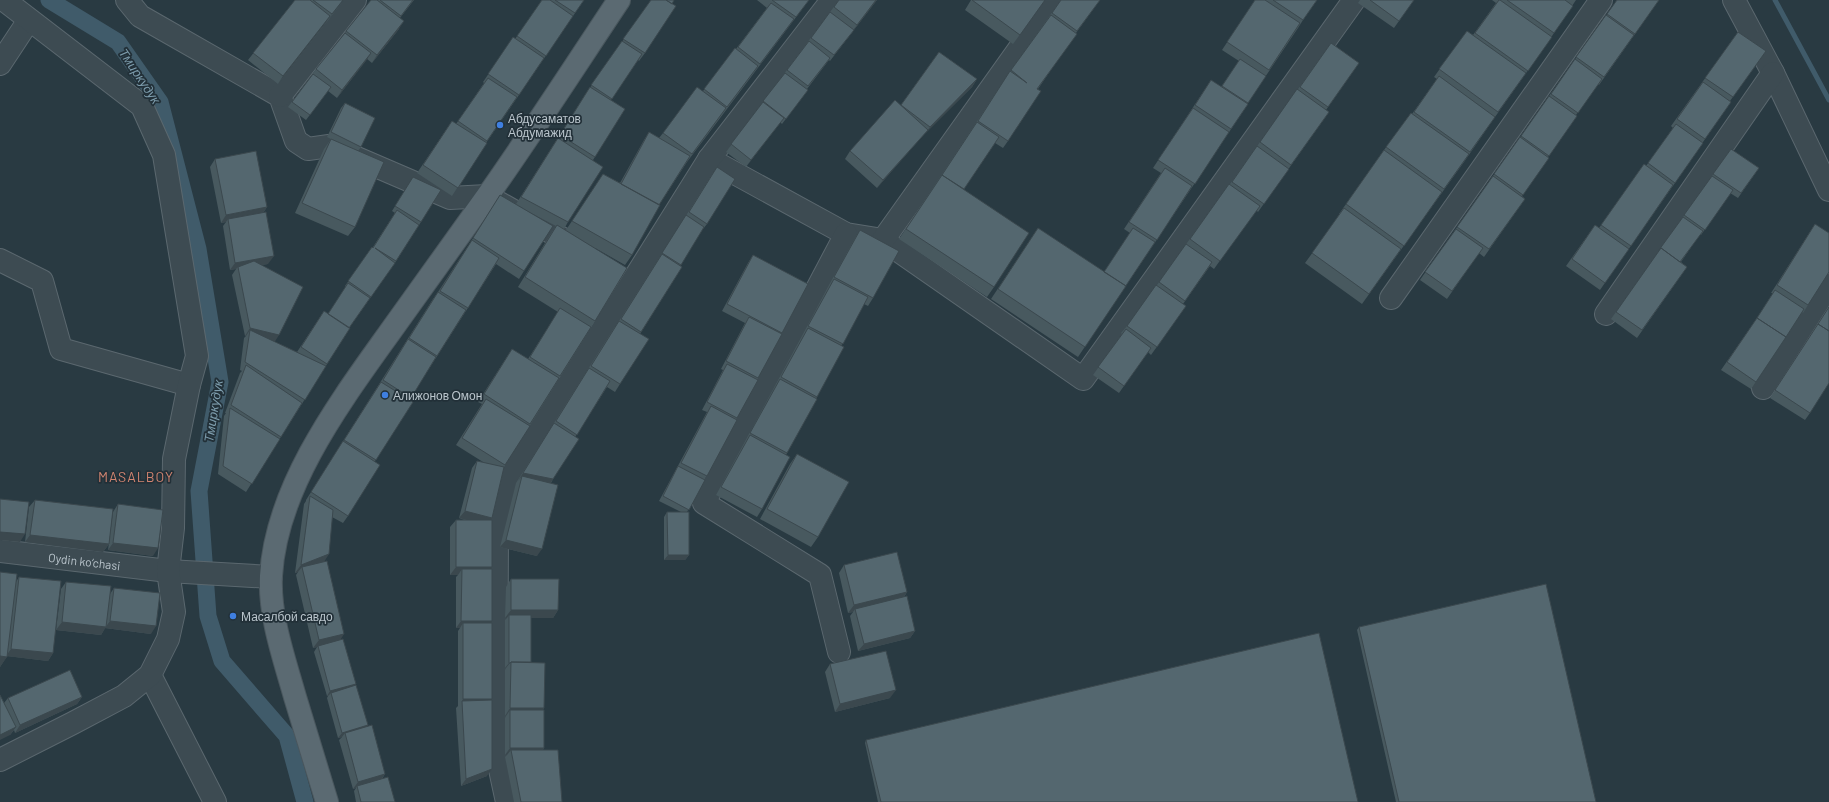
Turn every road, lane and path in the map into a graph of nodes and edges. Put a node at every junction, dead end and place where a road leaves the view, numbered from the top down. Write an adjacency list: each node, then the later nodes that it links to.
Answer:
1 (4, 0): 10 (street)
2 (127, 0): 13 (street)
3 (355, 0): 13 (street)
4 (619, 0): 16 (main road)
5 (832, 0): 14 (street)
6 (1054, 0): 18 (street)
7 (1354, 0): 18 (street)
8 (1601, 0): 24 (street)
9 (1734, 0): 12 (street)
10 (30, 20): 11 (street); 26 (street)
11 (0, 64)
12 (1772, 73): 15 (street); 25 (street)
13 (280, 96): 16 (street)
14 (709, 160): 17 (street); 22 (street)
15 (1829, 190)
16 (487, 196): 19 (street); 30 (main road)
17 (846, 234): 18 (street); 31 (street)
18 (883, 240)
19 (594, 257)
20 (0, 260): 26 (street)
21 (614, 268): 22 (street)
22 (634, 279): 36 (street)
23 (1829, 285): 27 (street)
24 (1391, 298)
25 (1606, 314)
26 (189, 385): 29 (street)
27 (1763, 388)
28 (0, 551): 29 (street, Oydin ko‘chasi)
29 (168, 571): 30 (street, Oydin ko‘chasi); 32 (street)
30 (271, 577): 35 (main road)
31 (839, 652)
32 (150, 676): 33 (street); 34 (street)
33 (0, 760)
34 (215, 802)
35 (327, 802)
36 (507, 802)

